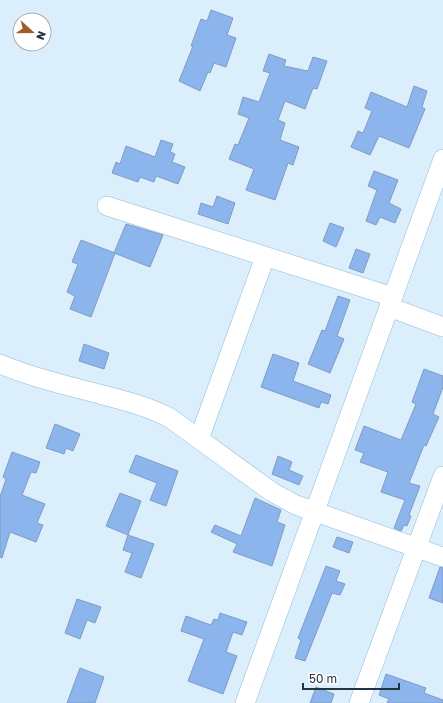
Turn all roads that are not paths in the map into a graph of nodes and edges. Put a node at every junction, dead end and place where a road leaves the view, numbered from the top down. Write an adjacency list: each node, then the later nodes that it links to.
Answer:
1 (443, 159): 4 (street)
2 (107, 206): 3 (street)
3 (265, 257): 4 (street); 7 (street)
4 (391, 302): 5 (street); 9 (street)
5 (443, 327)
6 (0, 364): 7 (street)
7 (199, 439): 9 (street)
8 (443, 476): 10 (street)
9 (315, 510): 10 (street); 12 (street)
10 (417, 547): 11 (street); 13 (street)
11 (443, 557)
12 (245, 703)
13 (359, 703)

